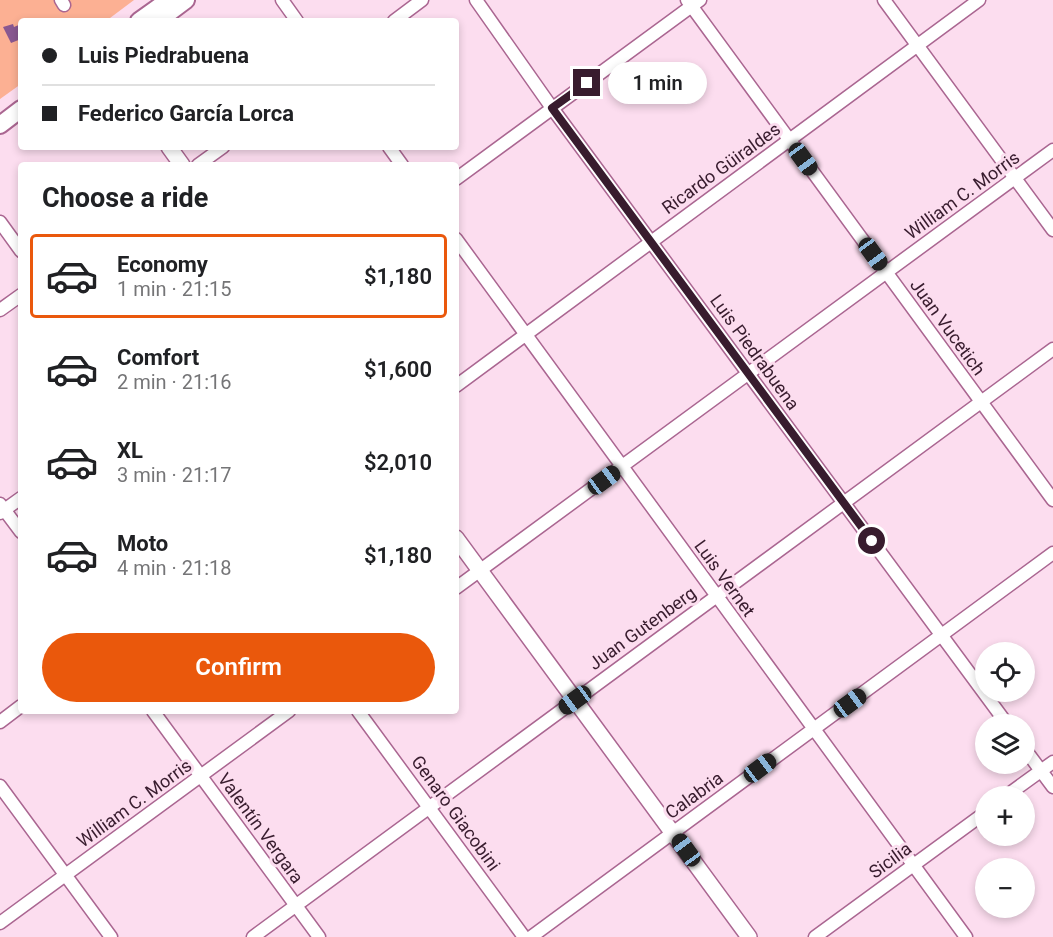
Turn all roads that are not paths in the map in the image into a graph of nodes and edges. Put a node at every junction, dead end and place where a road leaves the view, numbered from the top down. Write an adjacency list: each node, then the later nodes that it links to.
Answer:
1 (282, 0): 10 (street)
2 (422, 0): 11 (street)
3 (476, 0): 13 (street, Luis Piedrabuena)
4 (884, 0): 12 (street)
5 (979, 0): 12 (street, Ricardo Güiraldes)
6 (178, 1): 8 (main road); 9 (main road)
7 (693, 2): 13 (street); 18 (street, Juan Vucetich)
8 (145, 18)
9 (161, 18)
10 (295, 18)
11 (398, 18)
12 (917, 45): 18 (street, Ricardo Güiraldes); 23 (street)
13 (552, 108): 22 (street); 26 (street, Luis Piedrabuena)
14 (18, 111): 15 (main road)
15 (0, 125)
16 (18, 125): 17 (main road)
17 (0, 138)
18 (789, 140): 26 (street, Ricardo Güiraldes); 29 (street, Juan Vucetich)
19 (219, 150): 21 (street)
20 (1053, 150): 23 (street, William C. Morris)
21 (202, 162)
22 (459, 176)
23 (1015, 178): 25 (street); 29 (street, William C. Morris)
24 (0, 222): 28 (street)
25 (1053, 230)
26 (651, 242): 32 (street, Ricardo Güiraldes); 34 (street, Luis Piedrabuena)
27 (459, 243): 32 (street, Luis Vernet)
28 (18, 247)
29 (886, 273): 34 (street, William C. Morris); 36 (street, Juan Vucetich)
30 (18, 297): 31 (street)
31 (0, 310)
32 (525, 335): 35 (street, Ricardo Güiraldes); 37 (street, Luis Vernet)
33 (1053, 349): 36 (street, Juan Gutenberg)
34 (748, 374): 37 (street, William C. Morris); 40 (street, Luis Piedrabuena)
35 (459, 384)
36 (981, 402): 39 (street, Juan Vucetich); 40 (street, Juan Gutenberg)
37 (622, 467): 45 (street, William C. Morris); 47 (street, Luis Vernet)
38 (18, 500): 41 (street)
39 (1053, 500)
40 (844, 503): 47 (street, Juan Gutenberg); 48 (street, Luis Piedrabuena)
41 (1, 509): 42 (street)
42 (18, 529)
43 (459, 542): 45 (street)
44 (1053, 554): 48 (street, Calabria)
45 (480, 570): 46 (street, William C. Morris); 49 (street)
46 (459, 586)
47 (716, 596): 49 (street, Juan Gutenberg); 56 (street, Luis Vernet)
48 (941, 635): 54 (street, Luis Piedrabuena); 56 (street, Calabria)
49 (575, 700): 64 (street, Juan Gutenberg); 66 (street)
50 (18, 708): 55 (street)
51 (155, 714): 60 (street, Valentín Vergara)
52 (285, 714): 60 (street, William C. Morris)
53 (360, 714): 64 (street, Genaro Giacobini)
54 (1000, 714)
55 (0, 722)
56 (813, 729): 66 (street, Calabria); 67 (street, Luis Vernet)
57 (1053, 762): 59 (street)
58 (1035, 763): 59 (street)
59 (1041, 771): 62 (street); 63 (street)
60 (201, 776): 68 (street, William C. Morris); 69 (street, Valentín Vergara)
61 (0, 786): 68 (street)
62 (1020, 786)
63 (1053, 787)
64 (429, 808): 69 (street, Juan Gutenberg); 74 (street, Genaro Giacobini)
65 (975, 820): 67 (street, Sicilia)
66 (673, 833): 75 (street, Calabria); 76 (street)
67 (913, 865): 77 (street, Sicilia); 78 (street, Luis Vernet)
68 (65, 875): 70 (street, William C. Morris); 71 (street)
69 (296, 905): 72 (street, Juan Gutenberg); 73 (street, Valentín Vergara)
70 (0, 923)
71 (111, 937)
72 (253, 937)
73 (319, 937)
74 (524, 937)
75 (531, 937)
76 (749, 937)
77 (815, 937)
78 (966, 937)

